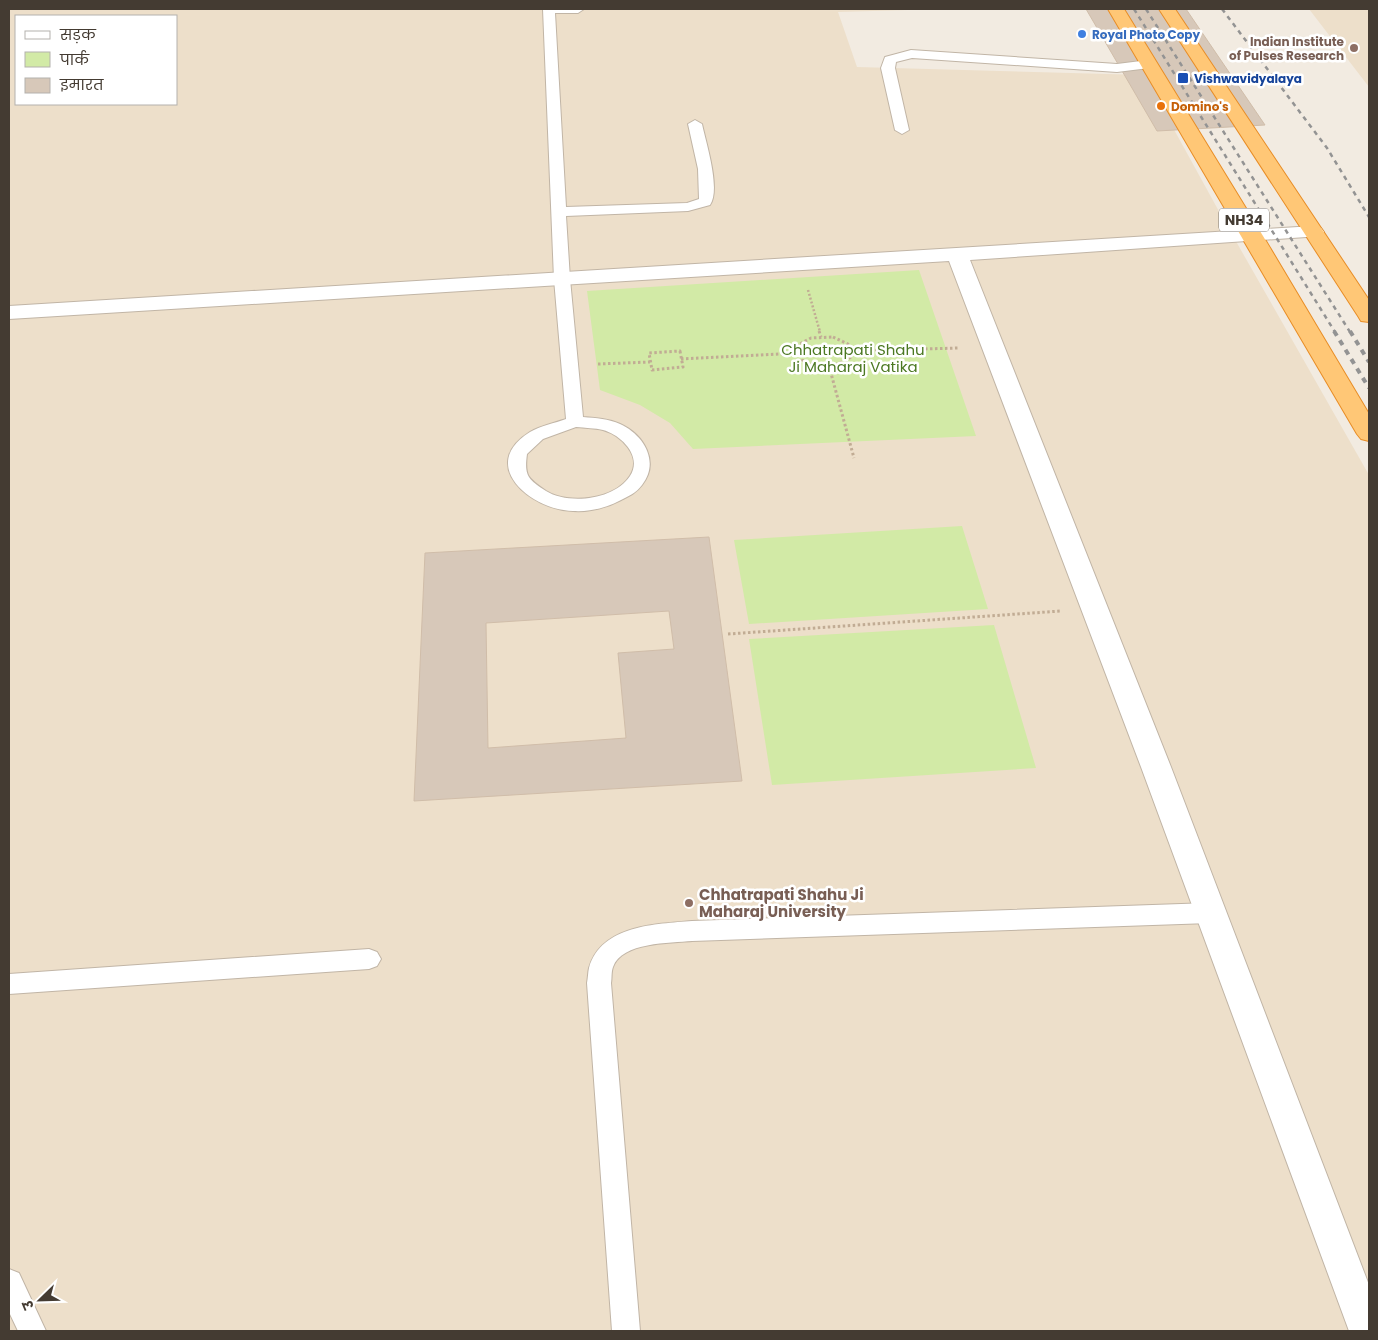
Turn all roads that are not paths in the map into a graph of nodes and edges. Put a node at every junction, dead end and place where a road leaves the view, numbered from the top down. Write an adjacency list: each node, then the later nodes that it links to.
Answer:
1 (549, 9): 2 (lane); 8 (lane)
2 (578, 9)
3 (1116, 9): 5 (highway, NH34)
4 (1167, 9): 9 (highway)
5 (1149, 64): 7 (lane); 10 (highway, NH34)
6 (696, 124): 8 (lane)
7 (902, 130)
8 (559, 212): 12 (lane)
9 (1314, 232): 10 (street); 14 (highway)
10 (1253, 236): 11 (street); 16 (highway, NH34)
11 (957, 254): 12 (street); 17 (street)
12 (562, 279): 13 (street); 15 (lane)
13 (9, 313)
14 (1369, 316)
15 (575, 422): 15 (lane)
16 (1369, 434)
17 (1210, 913): 22 (lane); 23 (street)
18 (369, 959): 19 (lane)
19 (9, 984)
20 (9, 1282): 21 (lane)
21 (32, 1331)
22 (626, 1331)
23 (1368, 1331)

